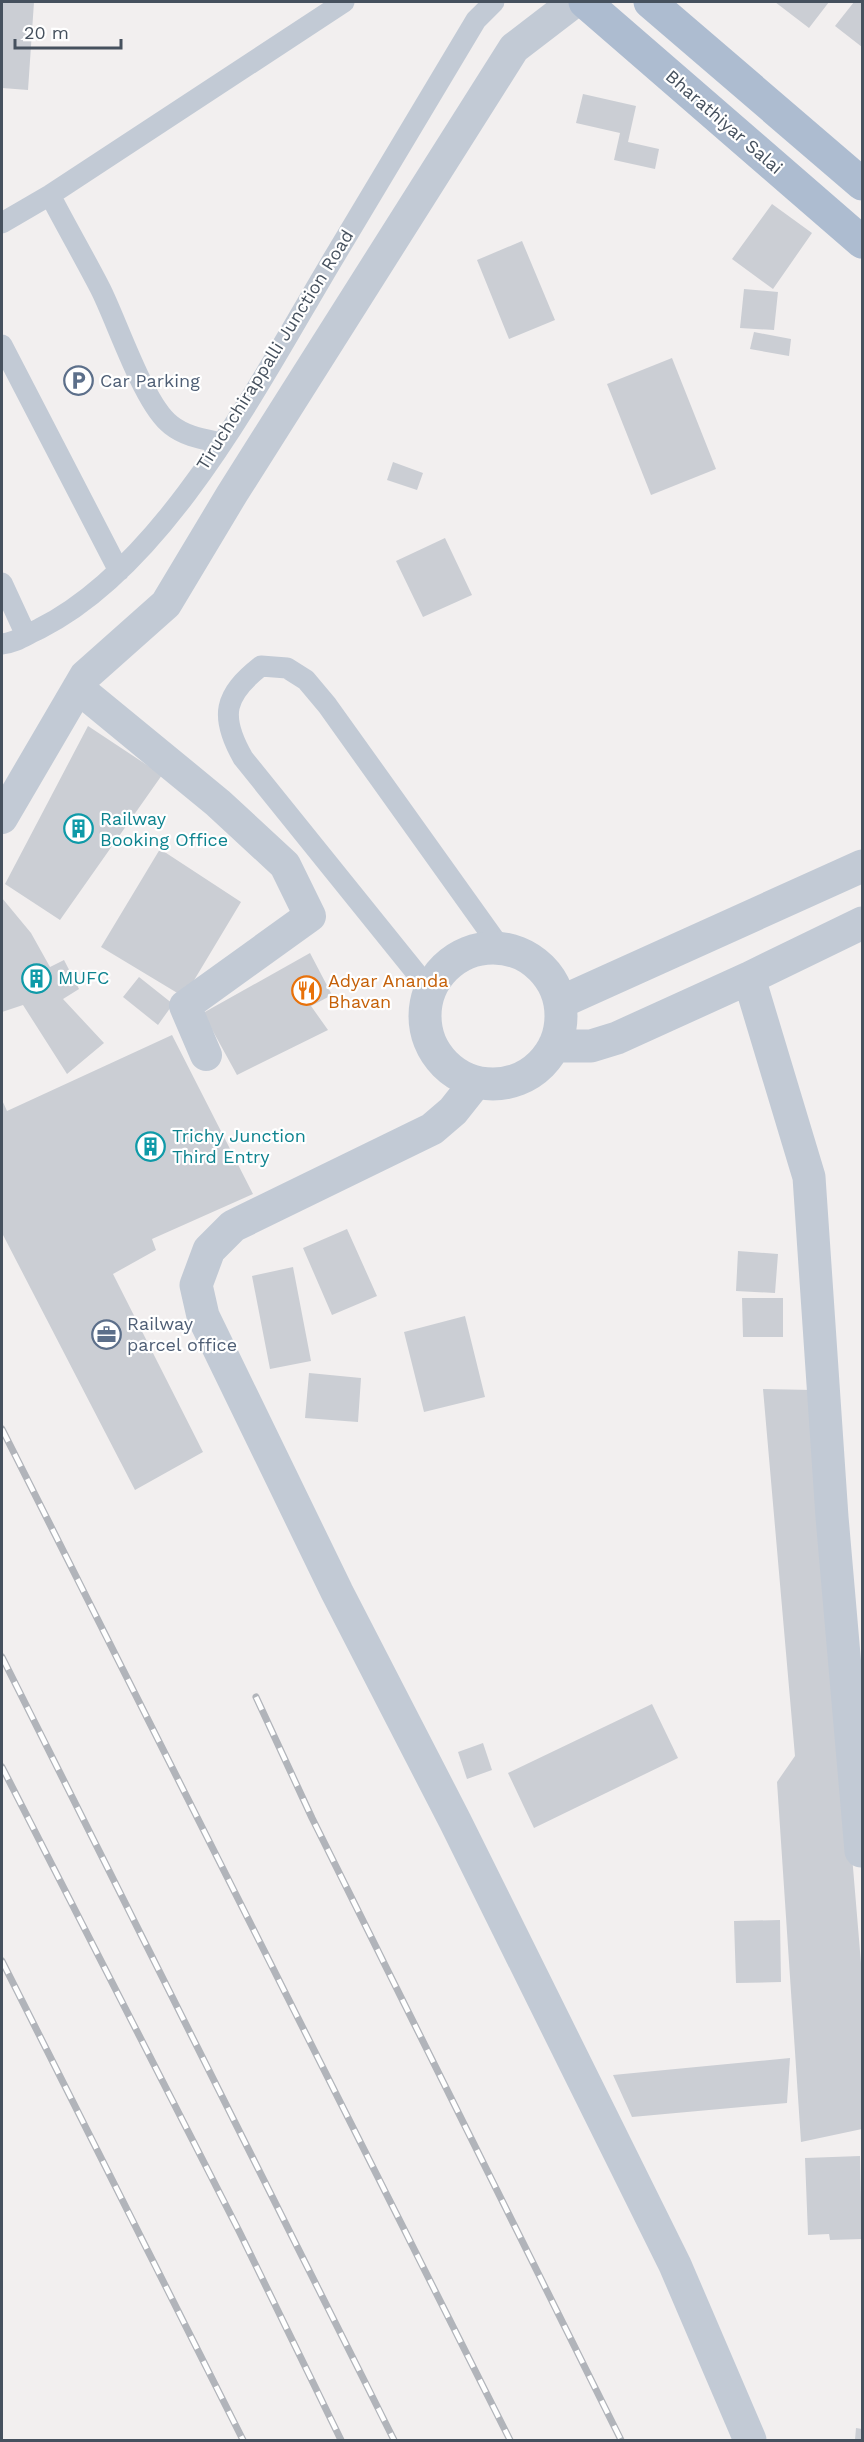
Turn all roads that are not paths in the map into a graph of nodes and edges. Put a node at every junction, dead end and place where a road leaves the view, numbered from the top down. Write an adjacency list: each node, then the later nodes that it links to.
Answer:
1 (344, 2): 7 (lane)
2 (494, 2): 11 (lane, Tiruchchirappalli Junction Road)
3 (574, 2): 16 (street)
4 (585, 2): 9 (main road, Bharathiyar Salai)
5 (650, 2): 6 (main road)
6 (862, 184)
7 (50, 195): 8 (lane); 11 (lane)
8 (2, 223)
9 (862, 242)
10 (2, 345): 12 (lane)
11 (222, 443): 12 (lane, Tiruchchirappalli Junction Road)
12 (119, 571): 14 (lane, Tiruchchirappalli Junction Road)
13 (2, 583): 14 (lane)
14 (27, 636): 15 (lane, Tiruchchirappalli Junction Road)
15 (2, 644)
16 (78, 688): 17 (street); 25 (street)
17 (2, 819)
18 (862, 866): 23 (street)
19 (862, 923): 21 (street)
20 (500, 947): 22 (street); 22 (lane); 23 (street)
21 (748, 978): 24 (street); 27 (street)
22 (430, 990): 26 (street)
23 (561, 1002): 24 (street)
24 (555, 1046): 26 (street)
25 (206, 1055)
26 (476, 1082): 28 (street)
27 (861, 1851)
28 (750, 2440)

